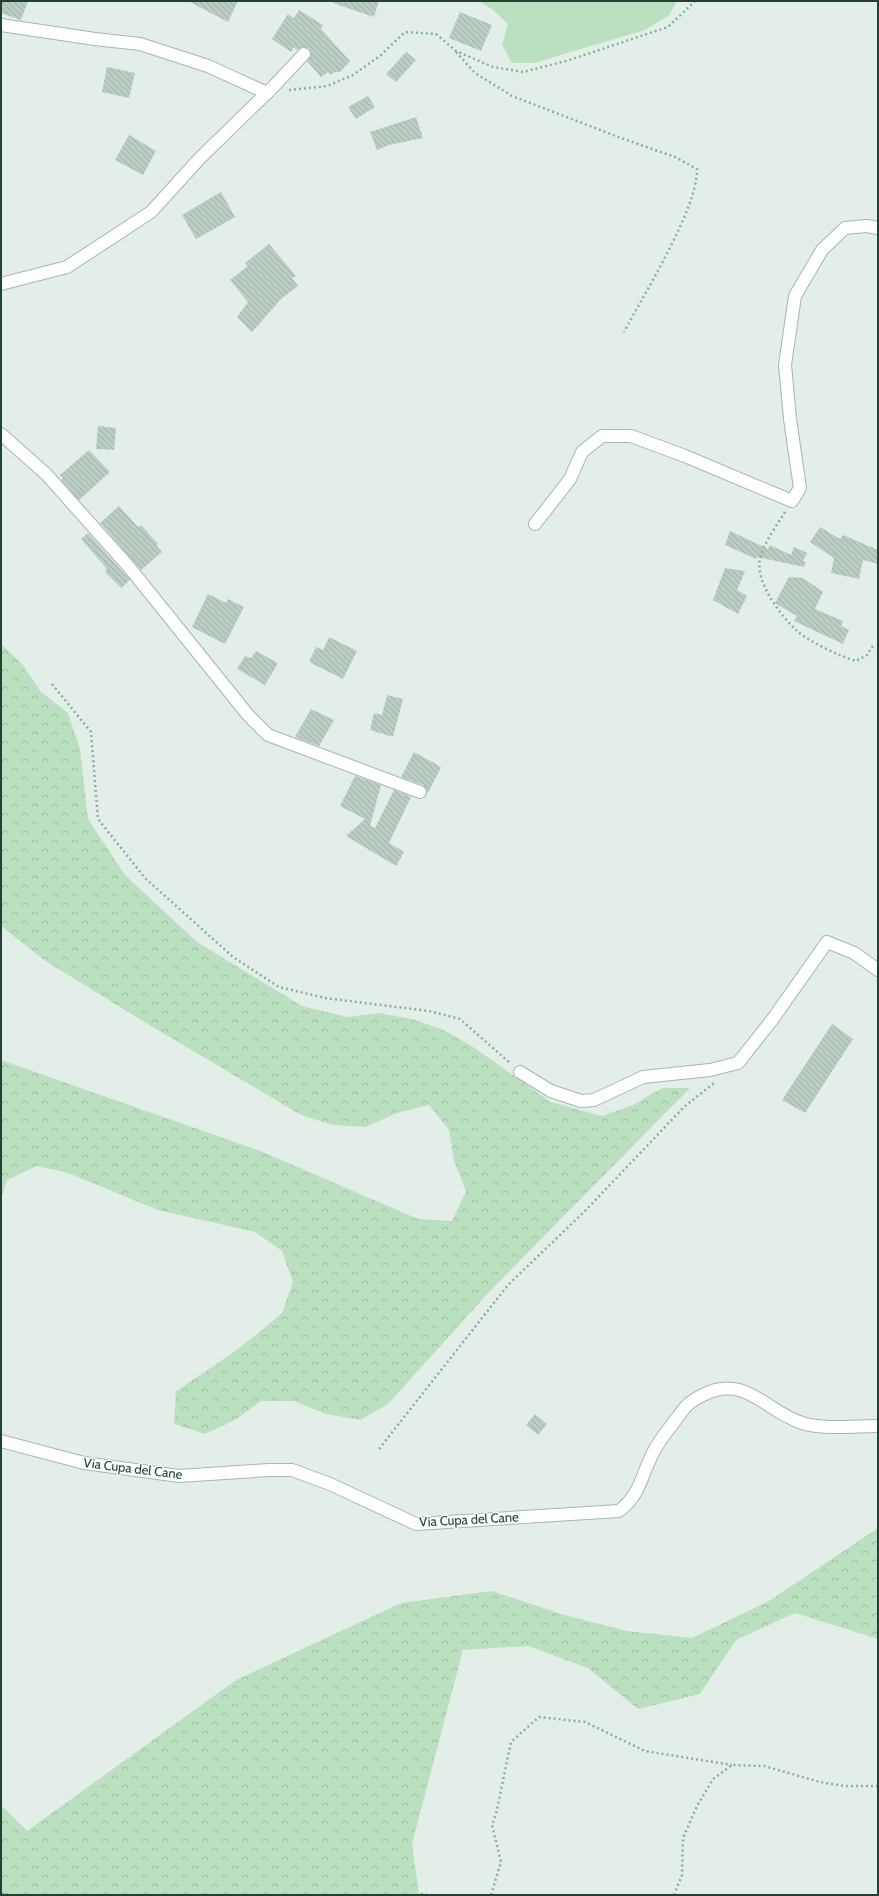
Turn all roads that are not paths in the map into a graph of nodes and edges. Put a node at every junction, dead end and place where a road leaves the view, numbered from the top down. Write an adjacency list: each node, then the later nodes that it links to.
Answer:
1 (1, 25): 3 (street)
2 (304, 54): 3 (street)
3 (267, 93): 5 (street)
4 (878, 228): 7 (street)
5 (1, 284)
6 (1, 434): 8 (street)
7 (535, 524)
8 (420, 792)
9 (878, 970): 10 (street)
10 (520, 1072)
11 (878, 1426): 12 (street, Via Cupa del Cane)
12 (1, 1441)

